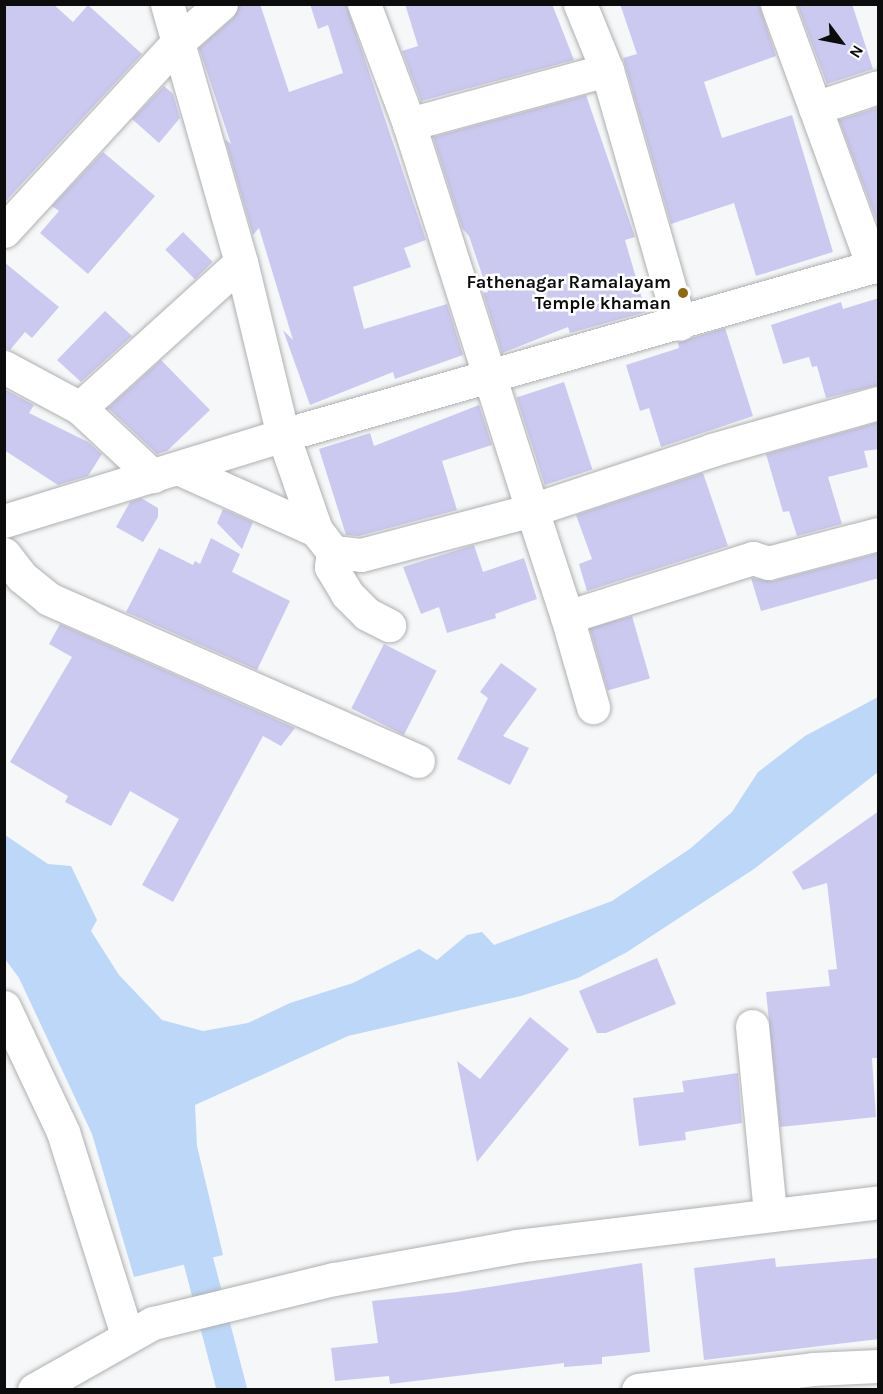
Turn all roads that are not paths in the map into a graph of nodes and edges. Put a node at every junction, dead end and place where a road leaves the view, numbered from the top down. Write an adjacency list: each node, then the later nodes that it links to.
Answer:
1 (167, 4): 6 (street)
2 (221, 4): 6 (street)
3 (364, 4): 10 (street)
4 (579, 4): 7 (street)
5 (777, 4): 9 (street)
6 (179, 40): 11 (street); 12 (street)
7 (607, 70): 10 (street); 14 (street)
8 (879, 87): 9 (street)
9 (815, 108): 13 (street)
10 (409, 124): 16 (street)
11 (4, 231)
12 (241, 262): 18 (street); 19 (street)
13 (876, 266): 14 (street)
14 (680, 324): 16 (street)
15 (4, 367): 18 (street)
16 (489, 377): 19 (street); 21 (street)
17 (879, 403): 21 (street)
18 (80, 408): 20 (street)
19 (283, 435): 20 (street); 24 (street)
20 (167, 473): 22 (street); 24 (street)
21 (532, 510): 24 (street); 26 (street)
22 (4, 520)
23 (879, 534): 26 (street)
24 (325, 541): 27 (street)
25 (4, 555): 29 (street)
26 (567, 618): 28 (street)
27 (389, 625)
28 (593, 707)
29 (418, 761)
30 (4, 1007): 34 (street)
31 (752, 1026): 33 (street)
32 (879, 1202): 33 (street)
33 (770, 1214): 34 (street)
34 (140, 1329): 37 (street)
35 (879, 1366): 36 (street)
36 (805, 1379): 38 (street)
37 (34, 1389)
38 (638, 1389)

